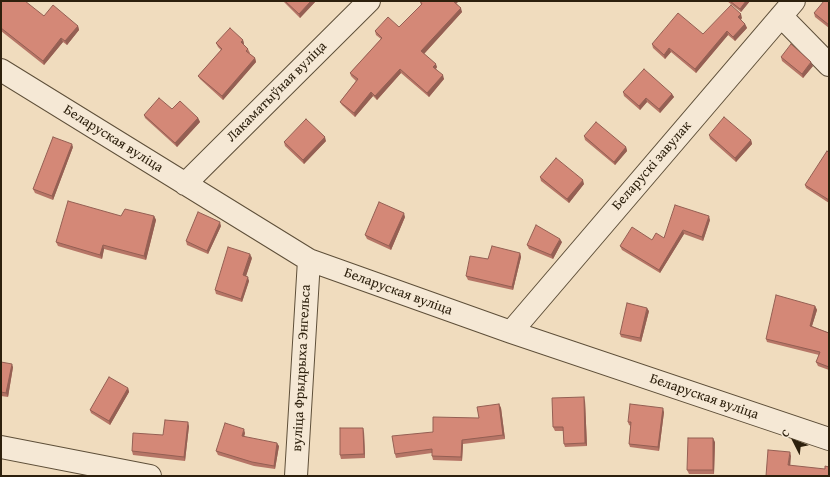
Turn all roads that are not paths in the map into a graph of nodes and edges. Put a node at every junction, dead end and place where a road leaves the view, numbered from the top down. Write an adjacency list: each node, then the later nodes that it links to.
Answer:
1 (369, 1): 5 (street, Лакаматыўная вуліца)
2 (787, 9): 3 (street); 7 (street, Беларускі завулак)
3 (829, 65)
4 (1, 70): 5 (street, Беларуская вуліца)
5 (185, 184): 6 (street, Беларуская вуліца)
6 (309, 260): 7 (street, Беларуская вуліца); 11 (street, вуліца Фрыдрыха Энгельса)
7 (511, 332): 8 (street, Беларуская вуліца)
8 (829, 439)
9 (1, 447): 10 (street)
10 (150, 476)
11 (296, 476)

